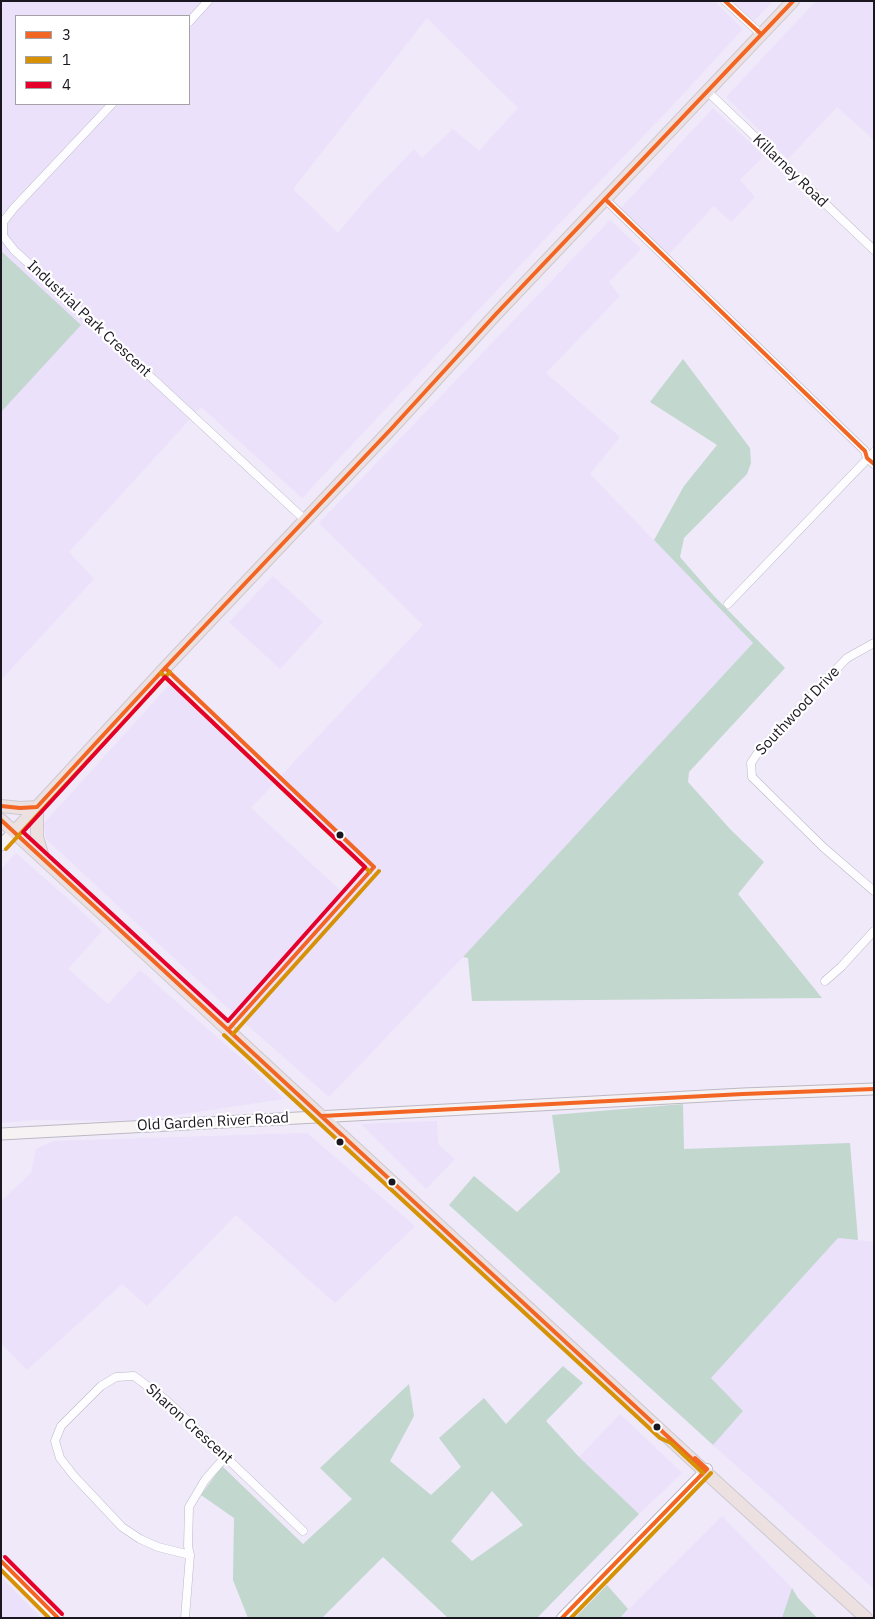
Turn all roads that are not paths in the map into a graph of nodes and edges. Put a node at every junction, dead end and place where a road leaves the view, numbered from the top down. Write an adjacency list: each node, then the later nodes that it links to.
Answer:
1 (208, 1): 4 (street)
2 (724, 1): 5 (street)
3 (793, 1): 5 (highway)
4 (190, 21)
5 (761, 34): 6 (highway)
6 (707, 91): 8 (highway); 9 (street, Killarney Road)
7 (111, 105): 12 (street, Industrial Park Crescent)
8 (606, 199): 11 (street); 12 (highway)
9 (874, 250)
10 (874, 452): 11 (street)
11 (871, 461): 13 (street)
12 (304, 519): 16 (highway)
13 (728, 604)
14 (874, 643): 21 (street, Southwood Drive)
15 (1, 806): 16 (highway)
16 (37, 807): 18 (highway); 20 (highway)
17 (1, 820): 18 (highway)
18 (14, 832): 19 (main road); 20 (highway)
19 (1, 845)
20 (44, 860): 25 (highway)
21 (874, 892)
22 (874, 931): 23 (street)
23 (825, 981)
24 (874, 1089): 25 (main road, Old Garden River Road)
25 (322, 1116): 26 (main road, Old Garden River Road); 28 (highway)
26 (1, 1134)
27 (226, 1456): 29 (street, Sharon Crescent); 30 (street); 30 (street, Sharon Crescent)
28 (706, 1470): 34 (street); 35 (highway)
29 (303, 1531)
30 (190, 1555): 33 (street)
31 (1, 1561): 32 (street)
32 (58, 1618)
33 (185, 1618)
34 (562, 1618)
35 (866, 1618)

